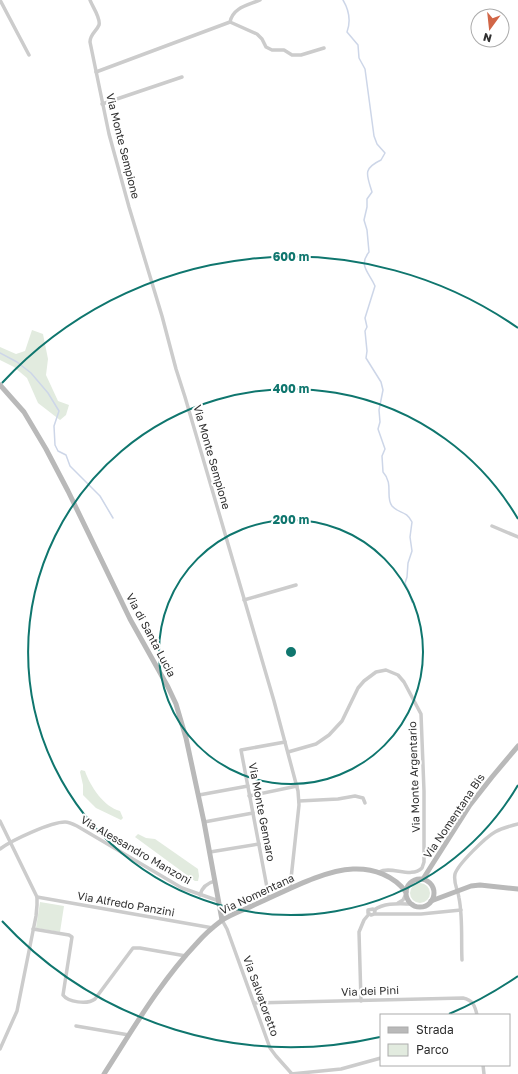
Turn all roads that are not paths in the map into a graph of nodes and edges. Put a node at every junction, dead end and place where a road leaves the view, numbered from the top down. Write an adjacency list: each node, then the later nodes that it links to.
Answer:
1 (0, 0): 6 (street)
2 (90, 0): 7 (street, Via Monte Sempione)
3 (260, 0): 4 (street)
4 (230, 22): 5 (street); 7 (street)
5 (324, 48)
6 (28, 55)
7 (96, 72): 9 (street, Via Monte Sempione)
8 (182, 77): 9 (street)
9 (102, 104): 14 (street, Via Monte Sempione)
10 (0, 385): 20 (street, Via di Santa Lucia)
11 (492, 526): 12 (street)
12 (518, 537)
13 (296, 585): 14 (street)
14 (244, 600): 15 (street, Via Monte Sempione)
15 (285, 742): 17 (street, Via Monte Sempione); 18 (street, Via Monte Gennaro)
16 (518, 746): 33 (street, Via Nomentana Bis)
17 (288, 752): 19 (street, Via Monte Sempione); 32 (street, Via Monte Argentario)
18 (248, 786): 20 (street); 21 (street, Via Monte Gennaro)
19 (297, 786): 21 (street); 22 (street, Via Monte Sempione)
20 (199, 795): 26 (street, Via di Santa Lucia)
21 (250, 796): 24 (street, Via Monte Gennaro)
22 (299, 801): 23 (street); 37 (street, Via Monte Sempione)
23 (365, 803)
24 (253, 813): 26 (street); 29 (street, Via Monte Gennaro)
25 (0, 821): 28 (street)
26 (204, 822): 31 (street, Via di Santa Lucia)
27 (518, 824): 40 (street)
28 (11, 842): 30 (street, Via Alessandro Manzoni); 42 (street, Via Alessandro Manzoni); 44 (street)
29 (259, 844): 31 (street); 45 (street, Via Monte Gennaro)
30 (0, 849)
31 (210, 852): 35 (street, Via di Santa Lucia)
32 (379, 872): 34 (street, Via Nomentana); 37 (street, Via Nomentana)
33 (423, 879): 36 (street); 39 (street)
34 (394, 880): 36 (street, Via Nomentana); 41 (street, Via Nomentana)
35 (215, 881): 42 (street); 46 (street, Via di Santa Lucia)
36 (412, 881): 41 (street)
37 (290, 888): 45 (street, Via Nomentana)
38 (518, 889): 40 (street)
39 (434, 890): 43 (street); 47 (street)
40 (456, 891): 43 (street); 50 (street)
41 (406, 893): 48 (street); 49 (street)
42 (200, 895): 46 (street, Via Alessandro Manzoni)
43 (446, 896): 47 (street)
44 (37, 897): 53 (street, Via Alfredo Panzini); 54 (street)
45 (269, 898): 52 (street, Via Nomentana)
46 (219, 900): 52 (street, Via di Santa Lucia)
47 (431, 901): 49 (street)
48 (397, 904): 49 (street); 51 (street)
49 (413, 904)
50 (461, 910): 51 (street); 56 (street)
51 (374, 912): 57 (street)
52 (222, 920): 53 (street, Via Nomentana); 58 (street, Via Salvatoretto)
53 (213, 928): 55 (street, Via Nomentana)
54 (33, 929): 55 (street); 62 (street)
55 (186, 956): 61 (street, Via Nomentana)
56 (462, 960)
57 (360, 1001): 58 (street, Via dei Pini); 59 (street, Via dei Pini)
58 (254, 1003): 65 (street, Via Salvatoretto)
59 (477, 1014)
60 (76, 1026): 61 (street)
61 (129, 1035): 64 (street, Via Nomentana)
62 (0, 1049)
63 (380, 1058): 65 (street)
64 (104, 1074)
65 (292, 1074)

